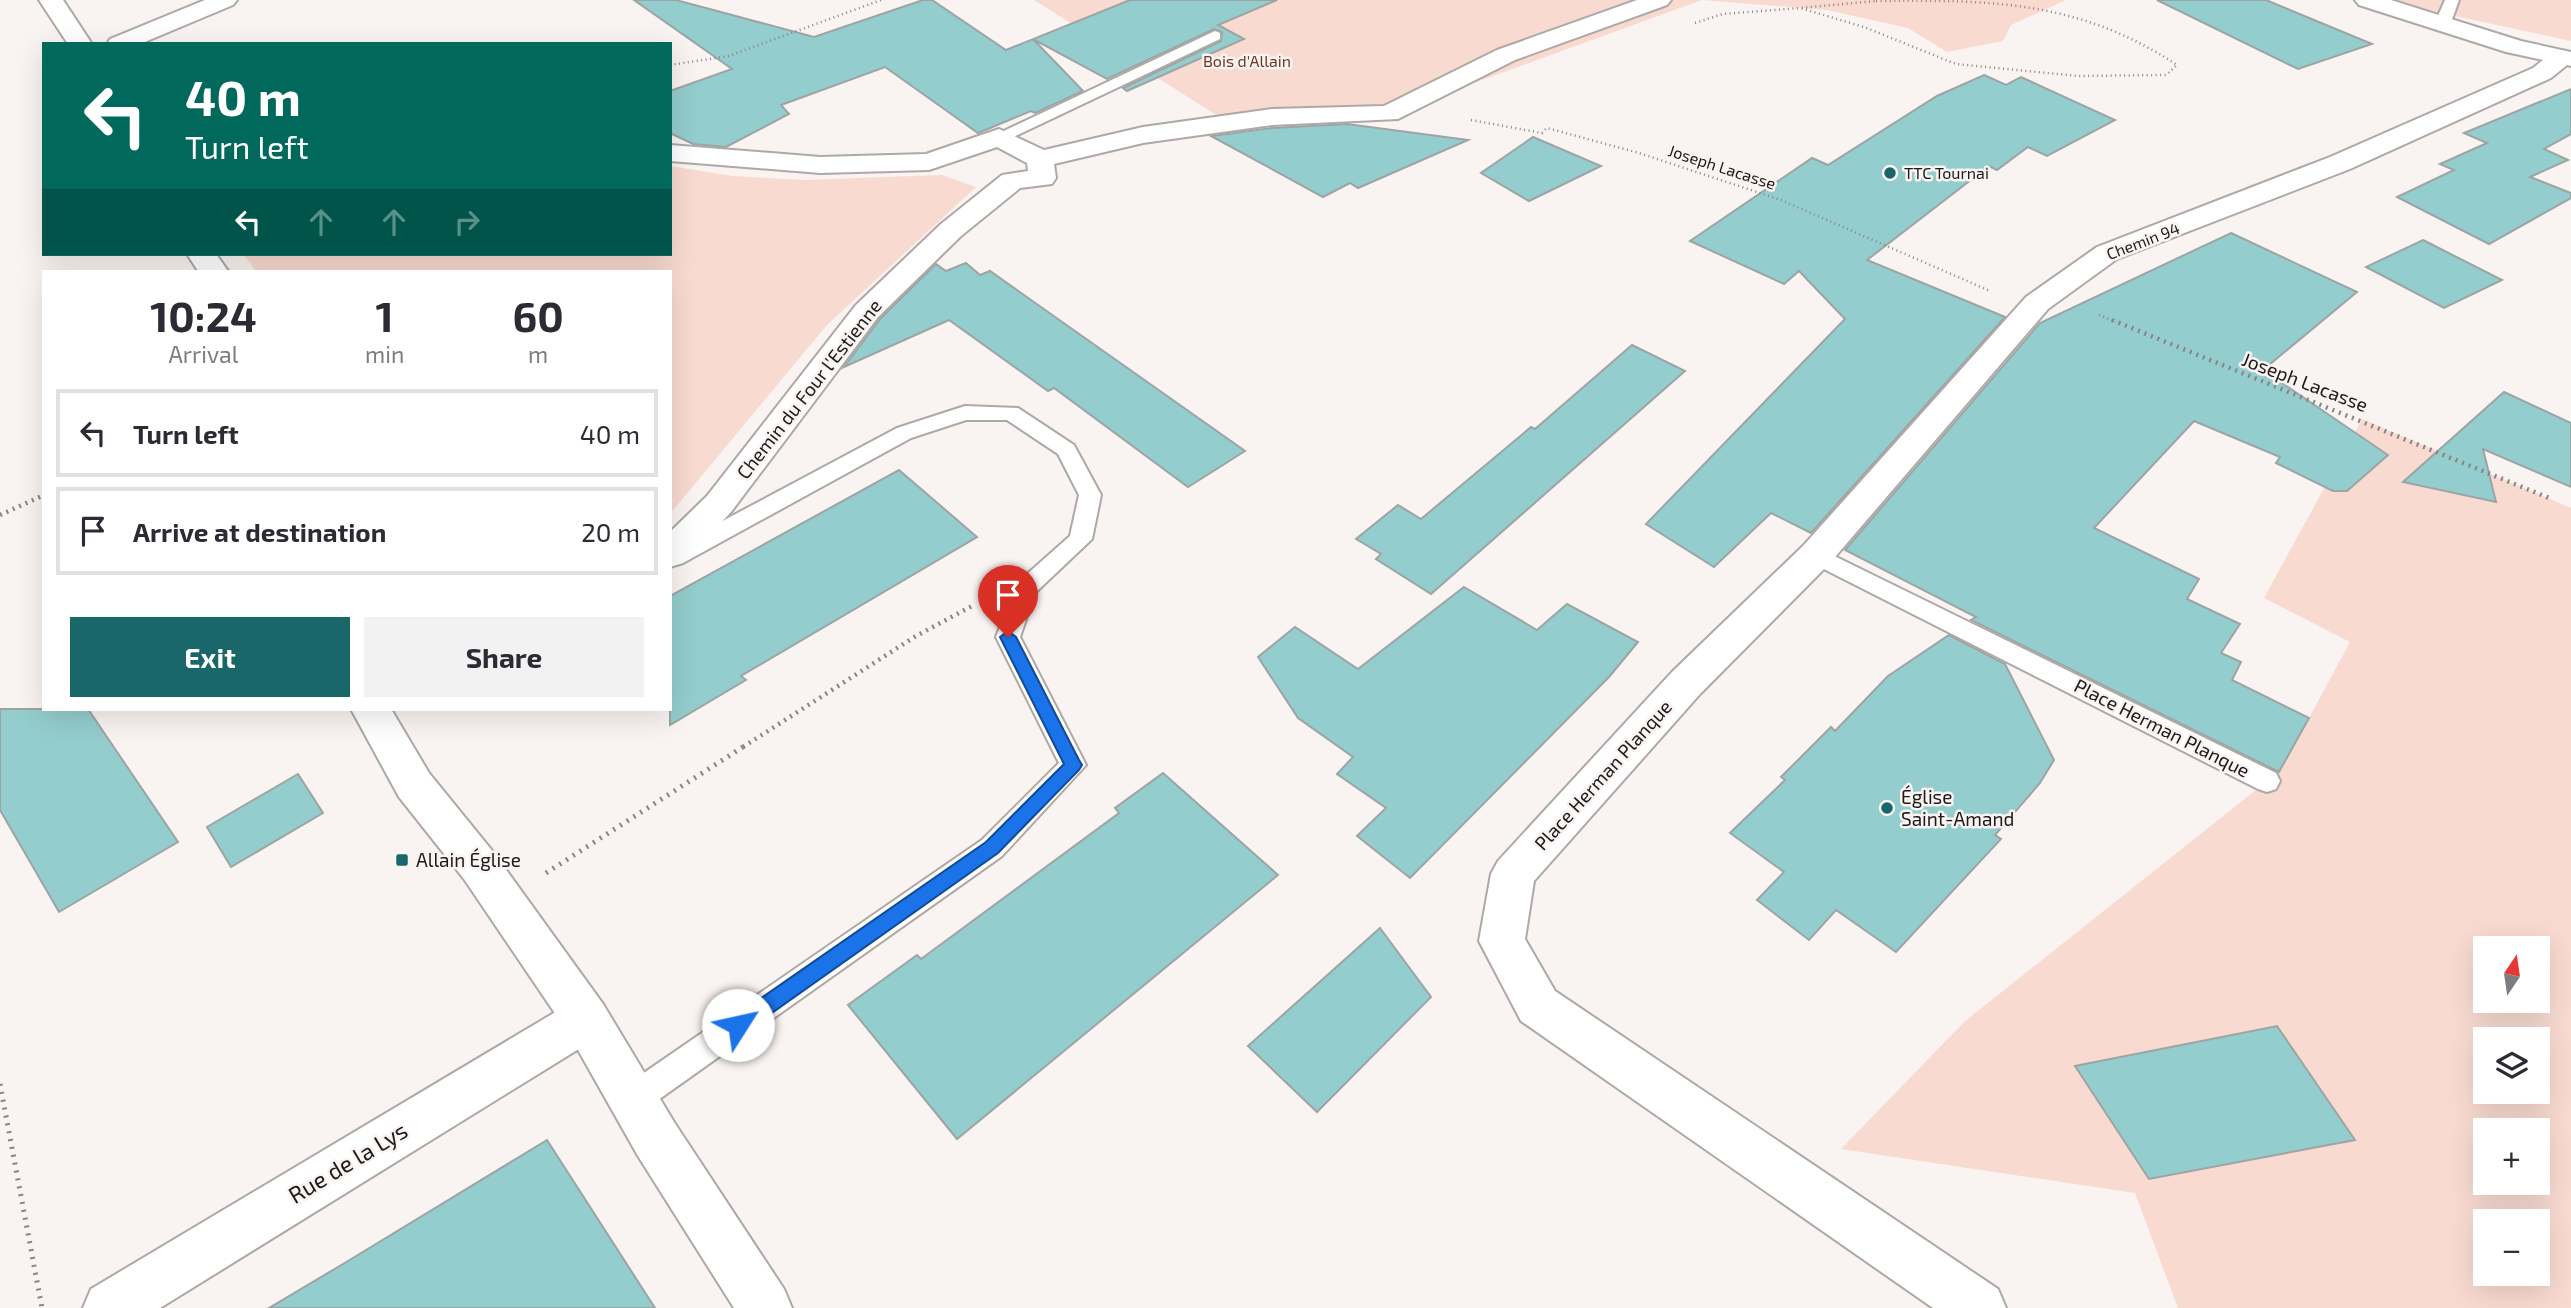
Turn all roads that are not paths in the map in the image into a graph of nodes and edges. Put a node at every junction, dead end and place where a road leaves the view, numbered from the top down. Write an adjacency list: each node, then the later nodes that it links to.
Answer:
1 (51, 0): 8 (street)
2 (225, 0): 9 (street)
3 (1659, 0): 13 (street)
4 (2367, 0): 6 (street)
5 (2452, 0): 6 (lane)
6 (2442, 25): 10 (street)
7 (1215, 36): 11 (lane)
8 (79, 42)
9 (124, 42)
10 (2566, 58): 15 (street, Chemin 94)
11 (999, 137): 12 (street); 13 (street)
12 (672, 153)
13 (1040, 159): 14 (street, Chemin du Four l'Estienne)
14 (672, 552)
15 (1816, 555): 18 (lane, Place Herman Planque); 23 (street, Place Herman Planque)
16 (672, 559): 20 (lane)
17 (372, 711): 19 (street)
18 (2267, 780)
19 (586, 1019): 20 (street); 21 (street, Rue de la Lys)
20 (634, 1099): 22 (street)
21 (110, 1308)
22 (765, 1308)
23 (1979, 1308)

